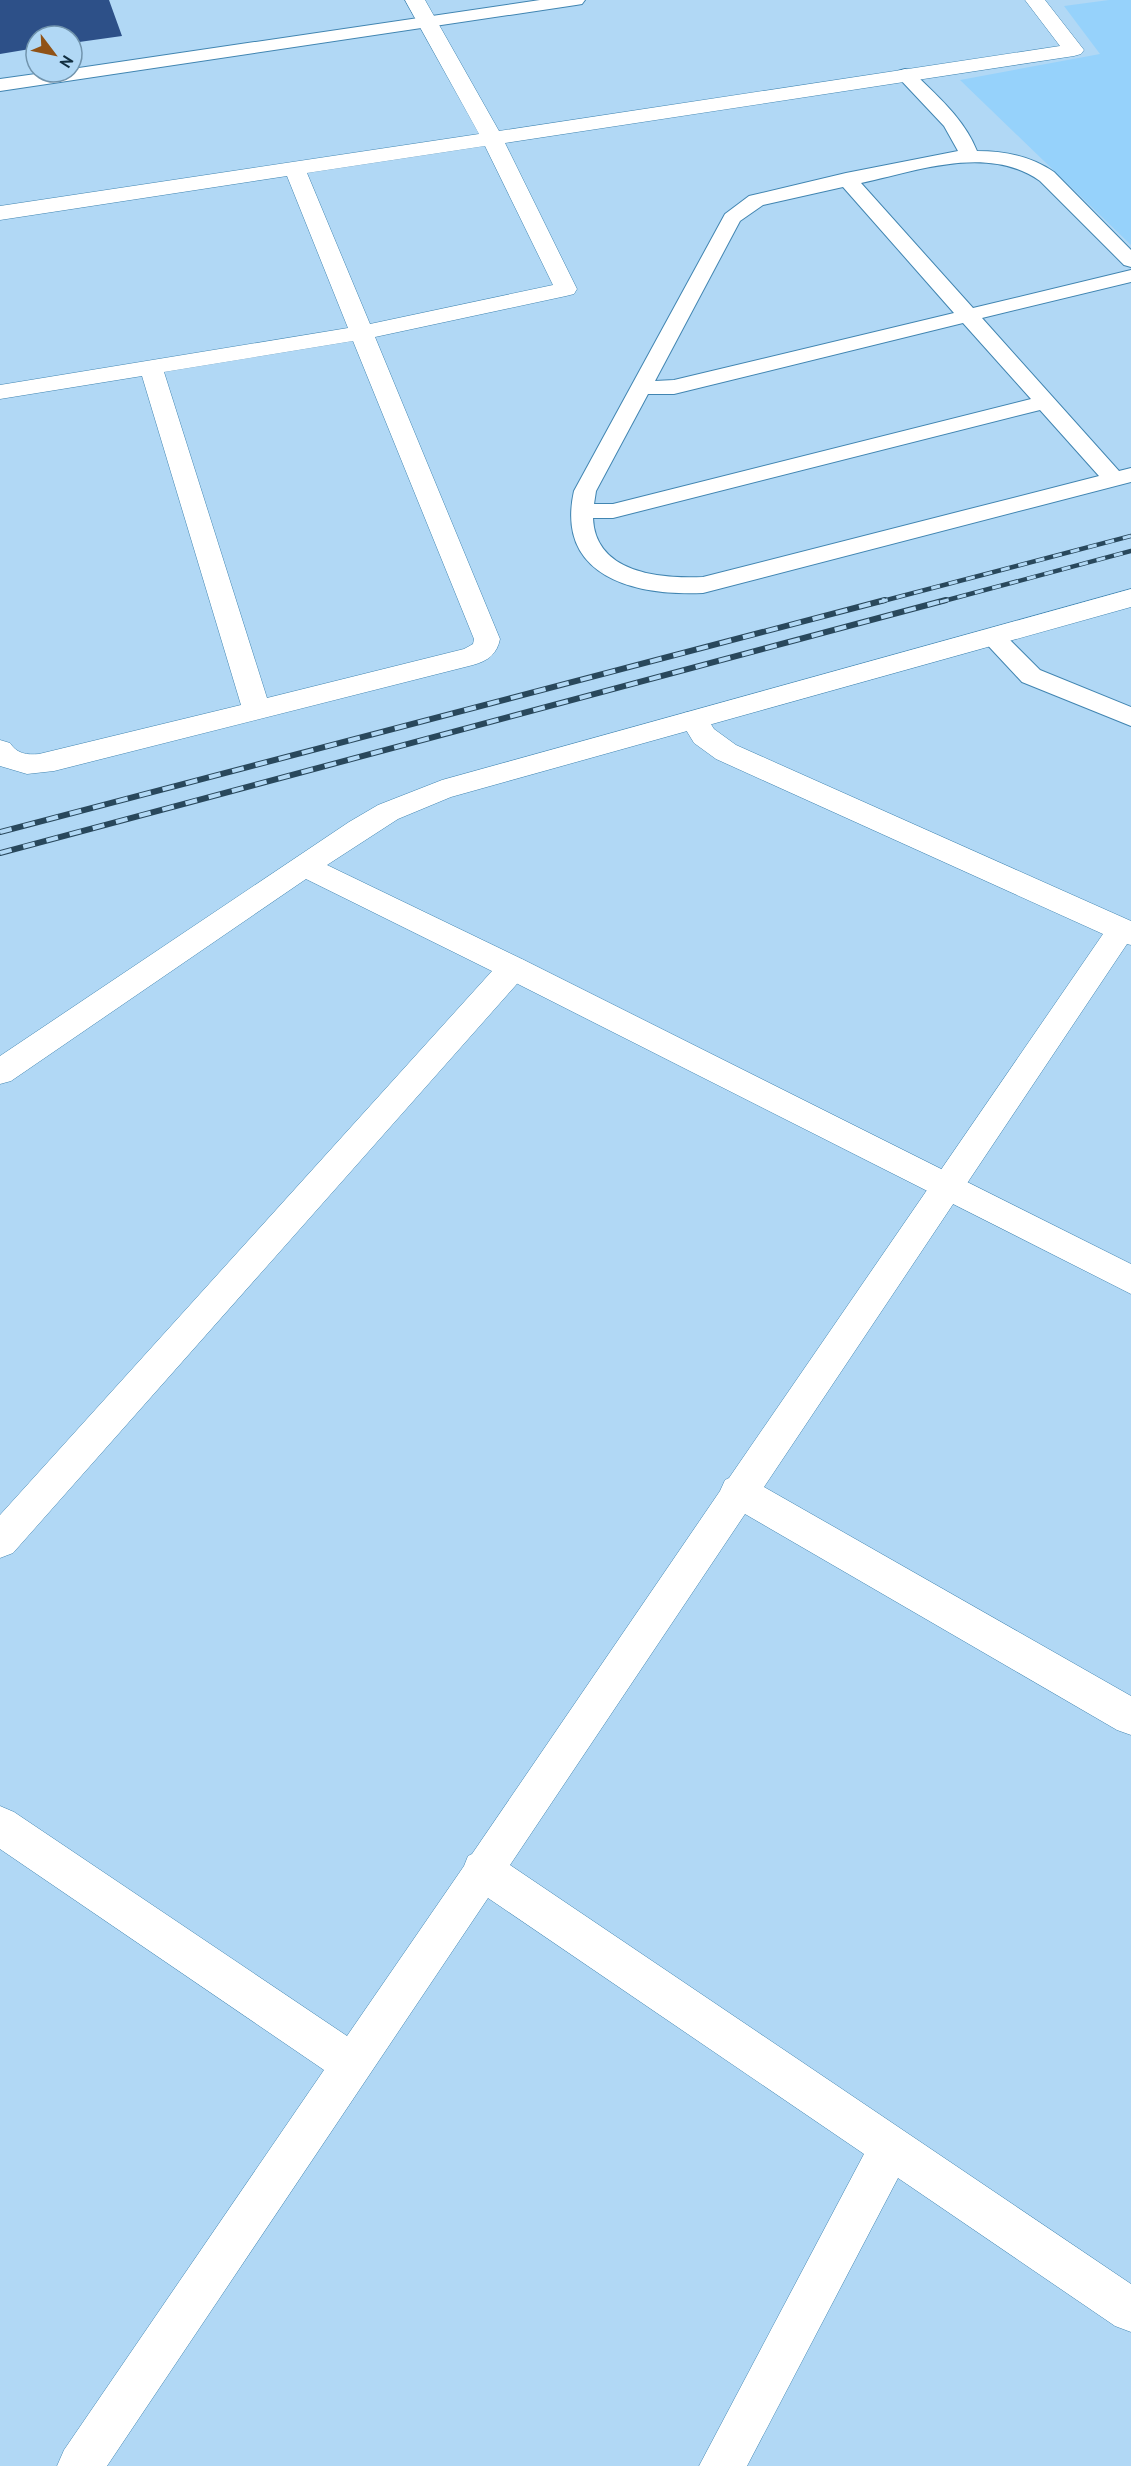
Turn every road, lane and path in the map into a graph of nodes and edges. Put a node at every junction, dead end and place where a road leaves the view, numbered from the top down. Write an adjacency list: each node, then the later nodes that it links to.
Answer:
1 (416, 0): 4 (street)
2 (576, 0): 4 (lane)
3 (1035, 0): 5 (street)
4 (425, 21): 6 (lane); 7 (street)
5 (905, 75): 7 (street); 8 (lane)
6 (0, 85)
7 (492, 138): 9 (street); 15 (street)
8 (969, 156): 10 (lane); 12 (lane)
9 (295, 169): 11 (street); 15 (street)
10 (846, 179): 14 (lane); 17 (lane)
11 (0, 213)
12 (1131, 261)
13 (1131, 276): 14 (lane)
14 (969, 315): 17 (lane); 19 (lane)
15 (364, 332): 16 (street); 24 (street)
16 (151, 368): 18 (street); 24 (street)
17 (641, 388): 21 (lane)
18 (0, 392)
19 (1046, 402): 20 (lane); 21 (lane)
20 (1123, 477): 21 (lane)
21 (582, 511)
22 (1131, 598): 23 (street)
23 (992, 637): 25 (lane); 26 (street)
24 (257, 711): 27 (street)
25 (1131, 717)
26 (694, 720): 28 (street); 29 (street)
27 (0, 750)
28 (304, 866): 30 (street); 31 (street)
29 (1126, 932): 32 (street)
30 (513, 968): 32 (street); 35 (street)
31 (0, 1071)
32 (944, 1187): 33 (street); 34 (street)
33 (1131, 1280)
34 (738, 1491): 36 (street); 38 (street)
35 (0, 1540)
36 (1131, 1717)
37 (0, 1826): 39 (street)
38 (482, 1870): 39 (street); 40 (street)
39 (352, 2064): 42 (street)
40 (891, 2147): 41 (street); 43 (street)
41 (1131, 2310)
42 (80, 2466)
43 (722, 2466)

